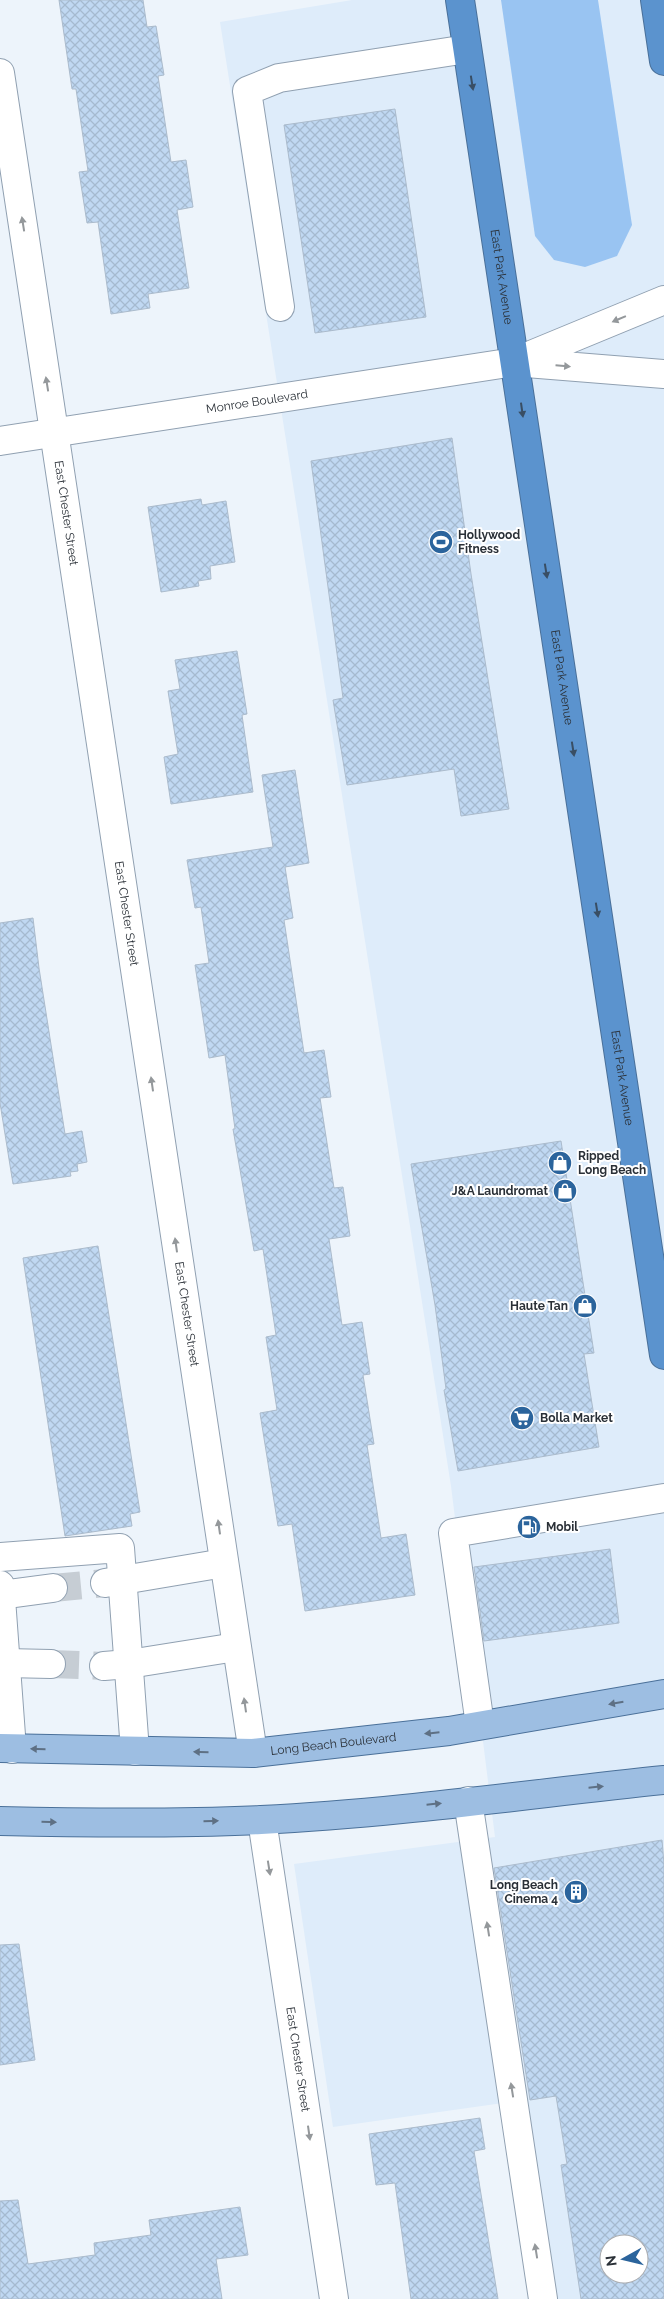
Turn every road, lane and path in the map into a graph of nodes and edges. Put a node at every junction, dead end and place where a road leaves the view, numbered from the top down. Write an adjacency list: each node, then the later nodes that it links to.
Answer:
1 (460, 0): 3 (highway, East Park Avenue)
2 (655, 0): 4 (highway)
3 (467, 49): 7 (street); 8 (highway, East Park Avenue, one-way to 8)
4 (664, 61)
5 (0, 73): 10 (street, East Chester Street, one-way to 5)
6 (664, 300): 8 (street, Monroe Boulevard, one-way to 8)
7 (280, 307)
8 (514, 362): 9 (street, Monroe Boulevard, one-way to 9); 10 (street, Monroe Boulevard); 12 (highway, East Park Avenue, one-way to 12)
9 (664, 374)
10 (55, 432): 11 (street, Monroe Boulevard); 15 (street, East Chester Street, one-way to 10)
11 (0, 441)
12 (664, 1355)
13 (664, 1498): 24 (street)
14 (0, 1557): 16 (street)
15 (224, 1563): 16 (street); 19 (street, East Chester Street)
16 (114, 1581): 22 (street)
17 (53, 1588): 18 (street)
18 (0, 1590): 20 (street)
19 (236, 1647): 22 (street); 27 (street, East Chester Street, one-way to 19)
20 (5, 1663): 21 (street); 25 (street)
21 (51, 1664)
22 (116, 1665): 26 (street)
23 (664, 1694): 24 (main road, Long Beach Boulevard, one-way to 24)
24 (480, 1725): 27 (main road, Long Beach Boulevard, one-way to 27)
25 (6, 1749): 26 (main road, Long Beach Boulevard, one-way to 25)
26 (135, 1751): 27 (main road, Long Beach Boulevard, one-way to 26)
27 (252, 1753)
28 (664, 1780): 29 (main road, one-way to 28)
29 (468, 1800): 31 (main road, one-way to 29); 33 (street, one-way to 29)
30 (0, 1820): 31 (main road, one-way to 31)
31 (262, 1820): 32 (street, East Chester Street, one-way to 32)
32 (334, 2299)
33 (543, 2299)

